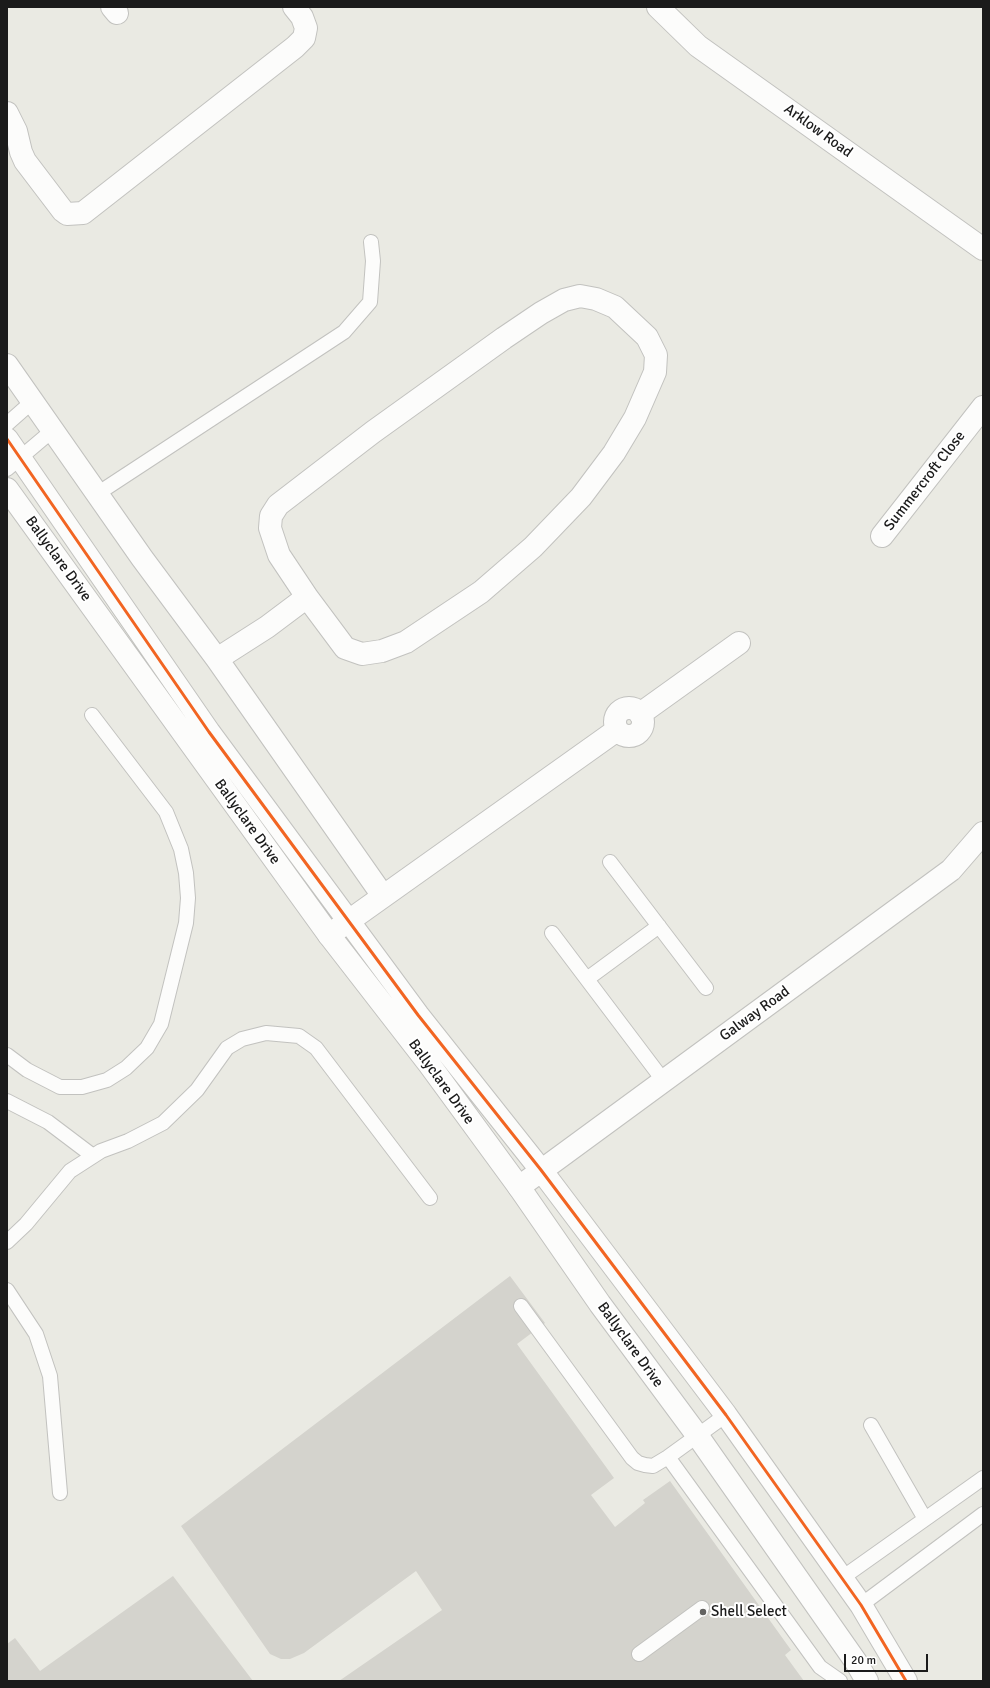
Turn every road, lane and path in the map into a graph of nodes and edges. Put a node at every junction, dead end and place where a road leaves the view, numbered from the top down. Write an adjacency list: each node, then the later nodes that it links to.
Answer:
1 (294, 7): 4 (street)
2 (658, 7): 6 (street, Arklow Road)
3 (7, 113): 4 (street)
4 (14, 158)
5 (371, 242): 15 (lane)
6 (983, 249)
7 (7, 365): 8 (street)
8 (33, 400): 10 (lane); 11 (street)
9 (983, 407): 16 (street, Summercroft Close)
10 (7, 424)
11 (53, 430): 13 (lane); 15 (street)
12 (7, 439): 13 (street, Ballyclare Drive)
13 (13, 464): 24 (street, Ballyclare Drive)
14 (7, 488): 27 (street, Ballyclare Drive)
15 (97, 494): 19 (street)
16 (882, 536)
17 (307, 597): 17 (street); 19 (street)
18 (739, 643): 23 (street)
19 (217, 659): 23 (street)
20 (92, 715): 30 (lane)
21 (983, 833): 31 (street, Galway Road)
22 (610, 862): 25 (lane)
23 (383, 896): 24 (street)
24 (348, 921): 27 (street); 34 (street, Ballyclare Drive)
25 (659, 926): 28 (lane); 29 (lane)
26 (552, 932): 28 (lane)
27 (329, 935): 35 (street, Ballyclare Drive)
28 (587, 978): 31 (lane)
29 (706, 988)
30 (7, 1055)
31 (663, 1080): 34 (street, Galway Road)
32 (7, 1101): 33 (lane)
33 (93, 1156): 36 (lane); 37 (lane)
34 (541, 1170): 35 (street, Galway Road); 40 (street, Ballyclare Drive)
35 (519, 1187): 42 (street, Ballyclare Drive)
36 (430, 1198)
37 (7, 1242)
38 (7, 1290): 45 (lane)
39 (521, 1306): 43 (lane)
40 (726, 1415): 42 (lane); 48 (street, Ballyclare Drive)
41 (871, 1425): 47 (lane)
42 (697, 1435): 43 (lane); 53 (street, Ballyclare Drive)
43 (668, 1457): 52 (lane)
44 (983, 1478): 47 (lane)
45 (60, 1493)
46 (983, 1514): 49 (lane)
47 (924, 1519): 48 (lane)
48 (842, 1578): 49 (street, Ballyclare Drive)
49 (862, 1605): 54 (street, Ballyclare Drive)
50 (702, 1608): 51 (lane)
51 (639, 1654)
52 (840, 1681)
53 (867, 1681)
54 (906, 1681)

